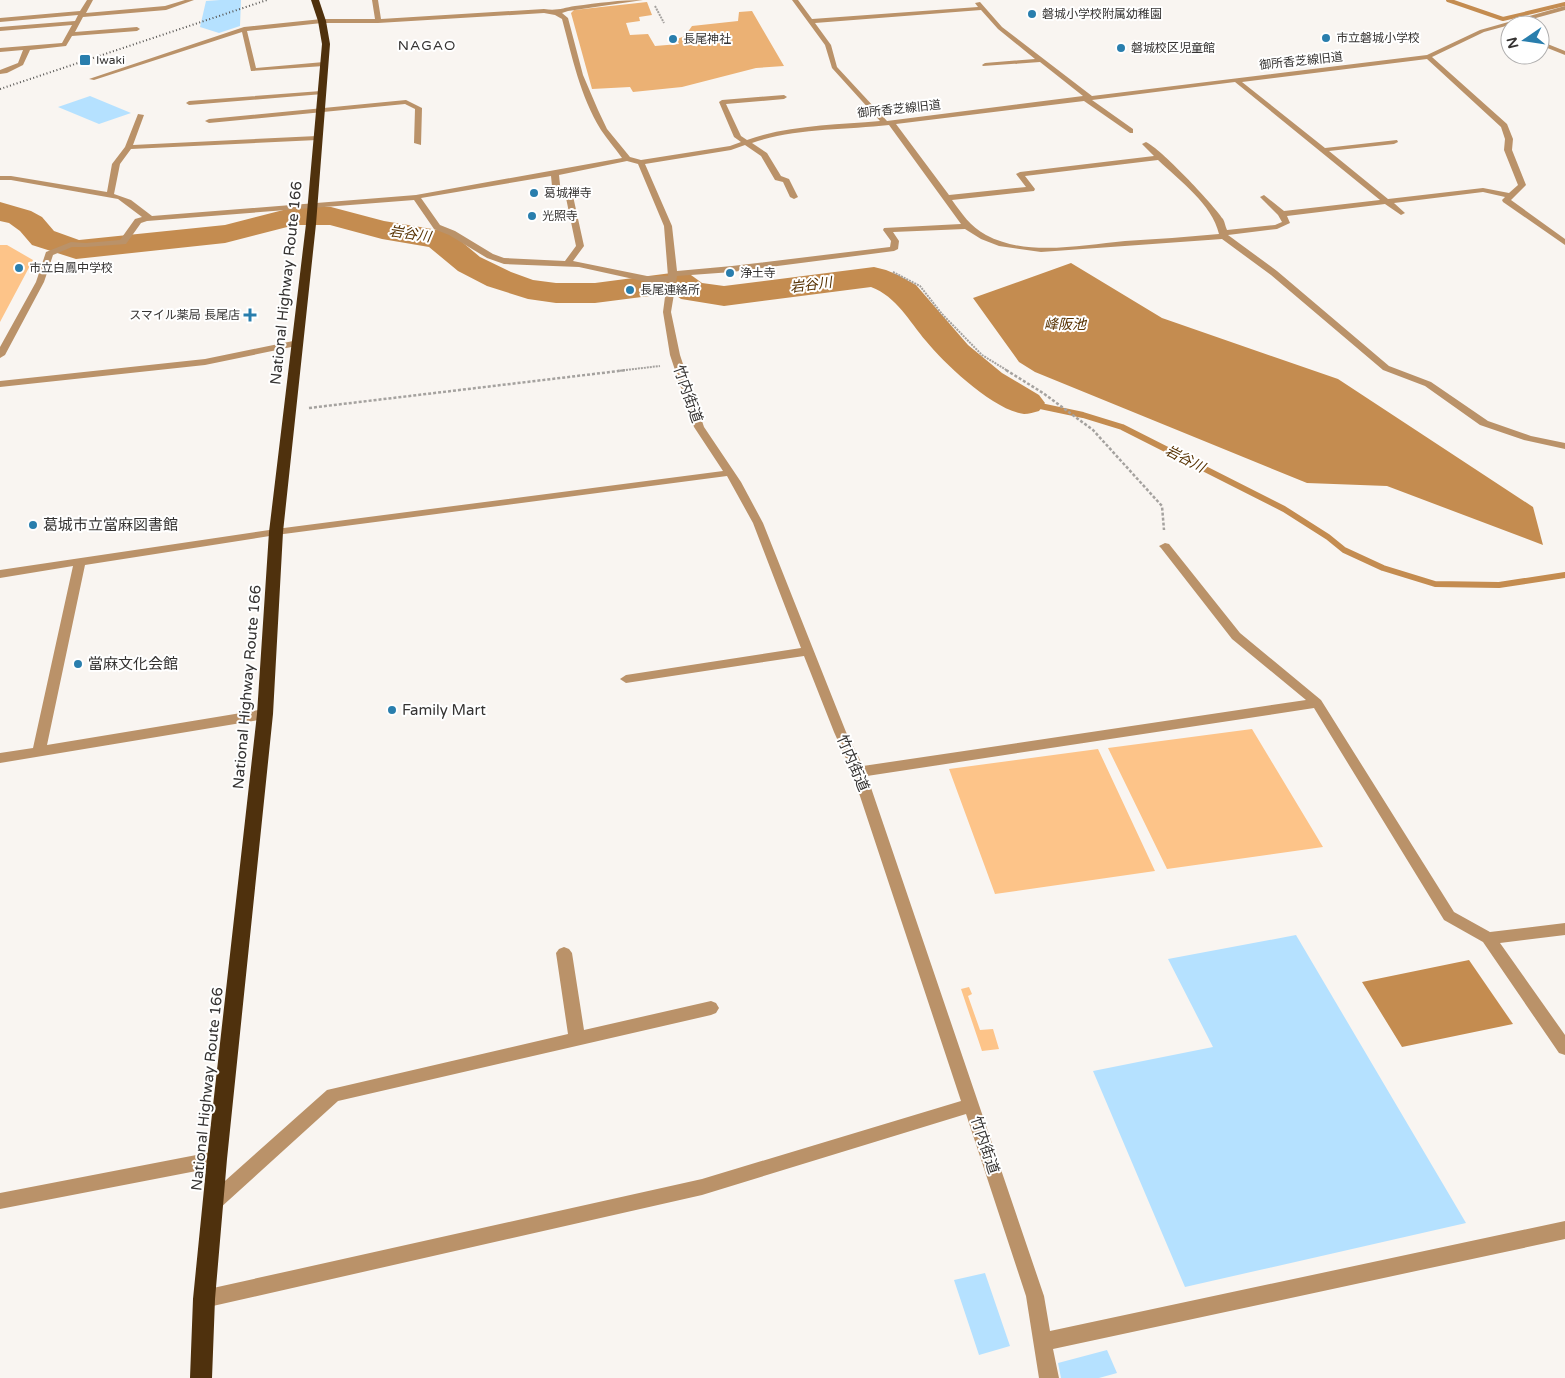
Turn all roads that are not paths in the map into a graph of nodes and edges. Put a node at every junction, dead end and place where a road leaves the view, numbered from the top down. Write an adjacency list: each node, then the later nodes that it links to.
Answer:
1 (90, 0): 13 (street)
2 (191, 0): 13 (street)
3 (315, 0): 16 (highway, National Highway Route 166)
4 (376, 0): 17 (street)
5 (579, 0): 9 (street)
6 (640, 0): 9 (street)
7 (795, 0): 18 (street)
8 (976, 0): 10 (street)
9 (580, 8): 12 (street)
10 (982, 8): 18 (street); 30 (street)
11 (1565, 8): 14 (street, 御所香芝線旧道)
12 (557, 13): 17 (street); 53 (street)
13 (82, 14): 15 (street); 19 (street)
14 (1541, 15)
15 (0, 20)
16 (322, 21): 17 (street); 22 (street); 31 (highway, National Highway Route 166)
17 (378, 21)
18 (812, 21): 43 (street)
19 (78, 23): 23 (street); 24 (street)
20 (1500, 27): 29 (street, 御所香芝線旧道)
21 (136, 29): 24 (street)
22 (244, 29): 31 (street); 34 (street)
23 (0, 30)
24 (71, 34): 26 (street)
25 (1550, 47): 28 (street)
26 (27, 48): 27 (street); 33 (street)
27 (0, 50)
28 (1565, 53)
29 (1428, 57): 35 (street, 御所香芝線旧道); 58 (street)
30 (1042, 60): 32 (street); 38 (street)
31 (324, 64): 36 (highway, National Highway Route 166)
32 (985, 65)
33 (0, 72)
34 (92, 79)
35 (1235, 80): 38 (street, 御所香芝線旧道); 51 (street)
36 (321, 93): 39 (street); 40 (highway, National Highway Route 166)
37 (784, 97): 48 (street)
38 (1087, 98): 43 (street, 御所香芝線旧道); 44 (street)
39 (189, 103)
40 (320, 109): 42 (street); 45 (highway, National Highway Route 166); 47 (street)
41 (140, 115): 50 (street)
42 (209, 121)
43 (888, 122): 48 (street, 御所香芝線旧道); 62 (street)
44 (1130, 131)
45 (317, 138): 50 (street); 64 (highway, National Highway Route 166)
46 (1394, 142): 51 (street)
47 (418, 143)
48 (745, 143): 54 (street, 御所香芝線旧道); 60 (street)
49 (1146, 144): 52 (street)
50 (129, 147): 57 (street)
51 (1323, 150): 63 (street)
52 (1160, 157): 62 (street); 69 (street)
53 (627, 159): 54 (street, 御所香芝線旧道); 55 (street)
54 (641, 162): 72 (street, 竹内街道)
55 (555, 174): 59 (street); 71 (street)
56 (0, 178): 57 (street)
57 (110, 196): 67 (street)
58 (1511, 196): 63 (street); 70 (street)
59 (416, 197): 64 (street); 71 (street)
60 (794, 197)
61 (1264, 197): 66 (street)
62 (948, 198): 68 (street)
63 (1386, 202): 65 (street); 66 (street)
64 (313, 205): 67 (street); 73 (highway, National Highway Route 166)
65 (1402, 213)
66 (1282, 214): 69 (street)
67 (148, 218): 74 (street)
68 (967, 226): 69 (street); 72 (street)
69 (1223, 234): 76 (street)
70 (1565, 243)
71 (568, 263): 72 (street)
72 (672, 280): 77 (street, 竹内街道)
73 (298, 343): 75 (street); 78 (highway, National Highway Route 166)
74 (0, 355)
75 (0, 384)
76 (1565, 446)
77 (728, 473): 78 (street); 82 (street, 竹内街道)
78 (276, 532): 80 (street); 85 (highway, National Highway Route 166)
79 (1165, 546): 84 (street)
80 (80, 562): 81 (street); 86 (street)
81 (0, 574)
82 (809, 651): 83 (street); 88 (street, 竹内街道)
83 (626, 679)
84 (1317, 703): 88 (street); 90 (street)
85 (265, 714): 86 (street); 96 (highway, National Highway Route 166)
86 (39, 751): 87 (street)
87 (0, 758)
88 (859, 772): 95 (street, 竹内街道)
89 (1565, 929): 90 (street)
90 (1488, 938): 94 (street)
91 (564, 953): 93 (street)
92 (712, 1008): 93 (street)
93 (576, 1039): 98 (street)
94 (1565, 1048)
95 (972, 1105): 100 (street); 101 (street, 竹内街道)
96 (217, 1159): 97 (street); 98 (highway, National Highway Route 166)
97 (0, 1201)
98 (213, 1203): 100 (highway, National Highway Route 166)
99 (1565, 1230): 101 (street)
100 (204, 1299): 102 (highway, National Highway Route 166)
101 (1043, 1342): 103 (street, 竹内街道)
102 (201, 1378)
103 (1049, 1378)

